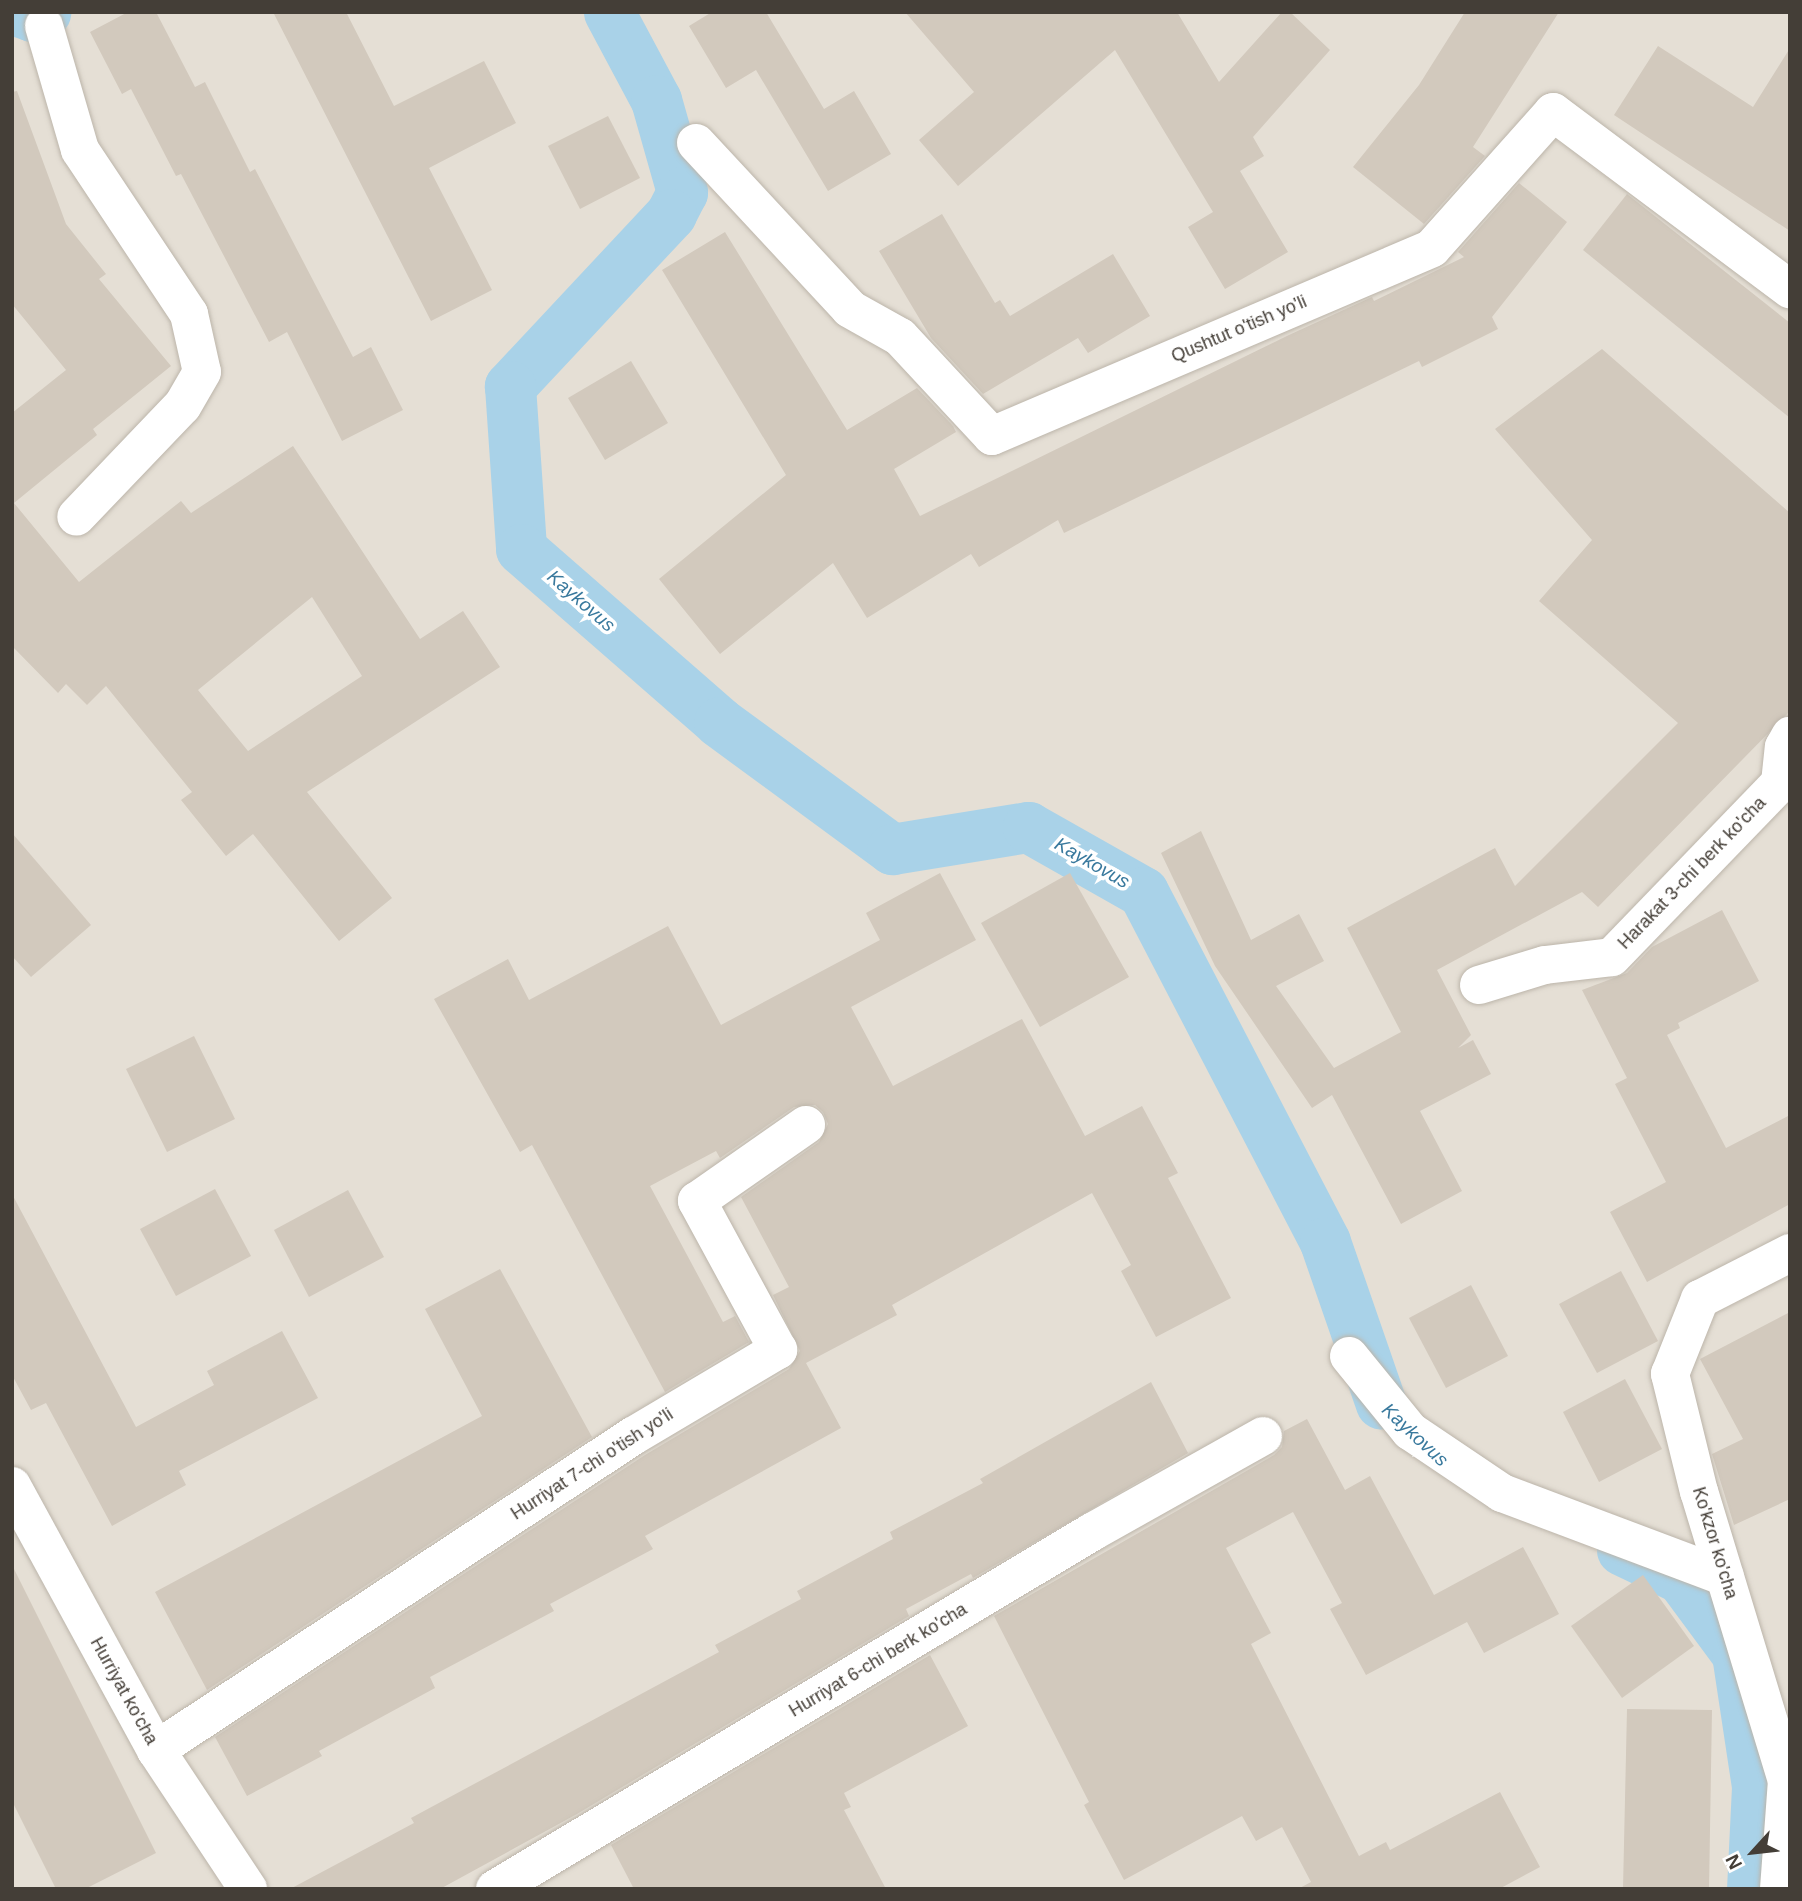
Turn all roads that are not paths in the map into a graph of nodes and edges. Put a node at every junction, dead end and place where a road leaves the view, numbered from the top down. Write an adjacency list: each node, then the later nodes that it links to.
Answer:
1 (44, 26): 4 (street)
2 (696, 143): 3 (street, Qushtut o'tish yo'li)
3 (1790, 289)
4 (76, 517)
5 (1790, 736): 6 (street)
6 (1785, 786): 7 (street, Harakat 3-chi berk ko'cha)
7 (1479, 985)
8 (806, 1125): 14 (street, Hurriyat 7-chi o'tish yo'li)
9 (1790, 1253): 13 (street, Ko'kzor ko'cha)
10 (1349, 1356): 13 (street)
11 (1263, 1436): 16 (street, Hurriyat 6-chi berk ko'cha)
12 (12, 1486): 14 (street, Hurriyat ko'cha)
13 (1725, 1577): 17 (street, Ko'kzor ko'cha)
14 (156, 1750): 15 (street, Hurriyat ko'cha)
15 (248, 1889)
16 (495, 1889)
17 (1779, 1889)

